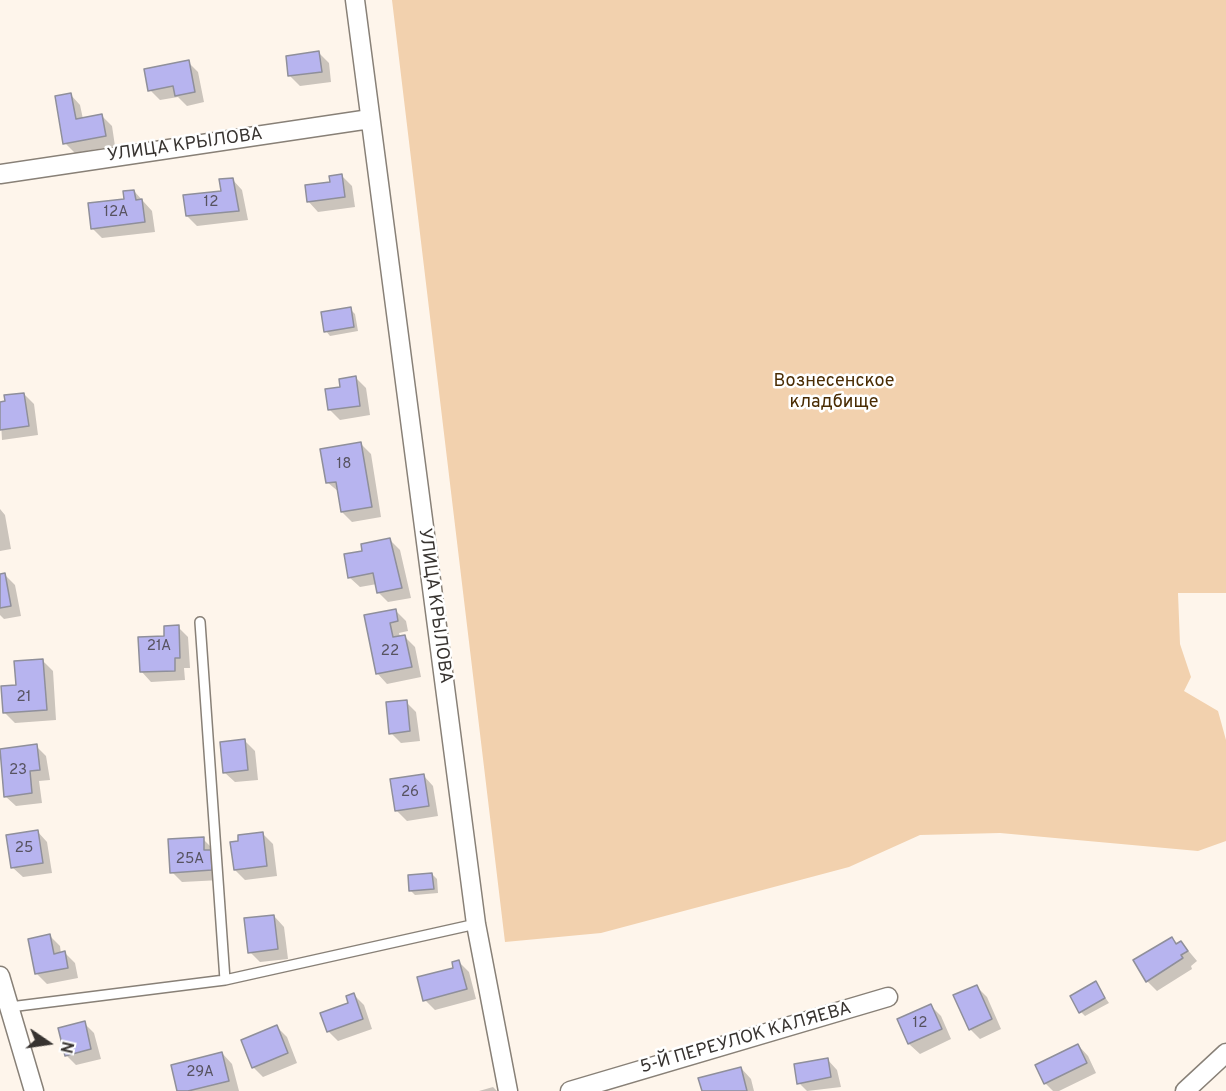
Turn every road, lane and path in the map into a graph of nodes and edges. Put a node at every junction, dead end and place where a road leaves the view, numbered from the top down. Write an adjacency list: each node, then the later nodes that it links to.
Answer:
1 (355, 0): 2 (street, УЛИЦА КРЫЛОВА)
2 (370, 119): 3 (street, УЛИЦА КРЫЛОВА); 5 (street, УЛИЦА КРЫЛОВА)
3 (0, 174)
4 (200, 622): 7 (lane)
5 (476, 924): 7 (lane); 12 (street, УЛИЦА КРЫЛОВА)
6 (0, 976): 9 (street)
7 (225, 980): 9 (lane)
8 (888, 997): 13 (street, 5-Й ПЕРЕУЛОК КАЛЯЕВА)
9 (10, 1007): 11 (street)
10 (1226, 1053): 14 (street)
11 (34, 1091)
12 (508, 1091)
13 (570, 1091)
14 (1185, 1091)

